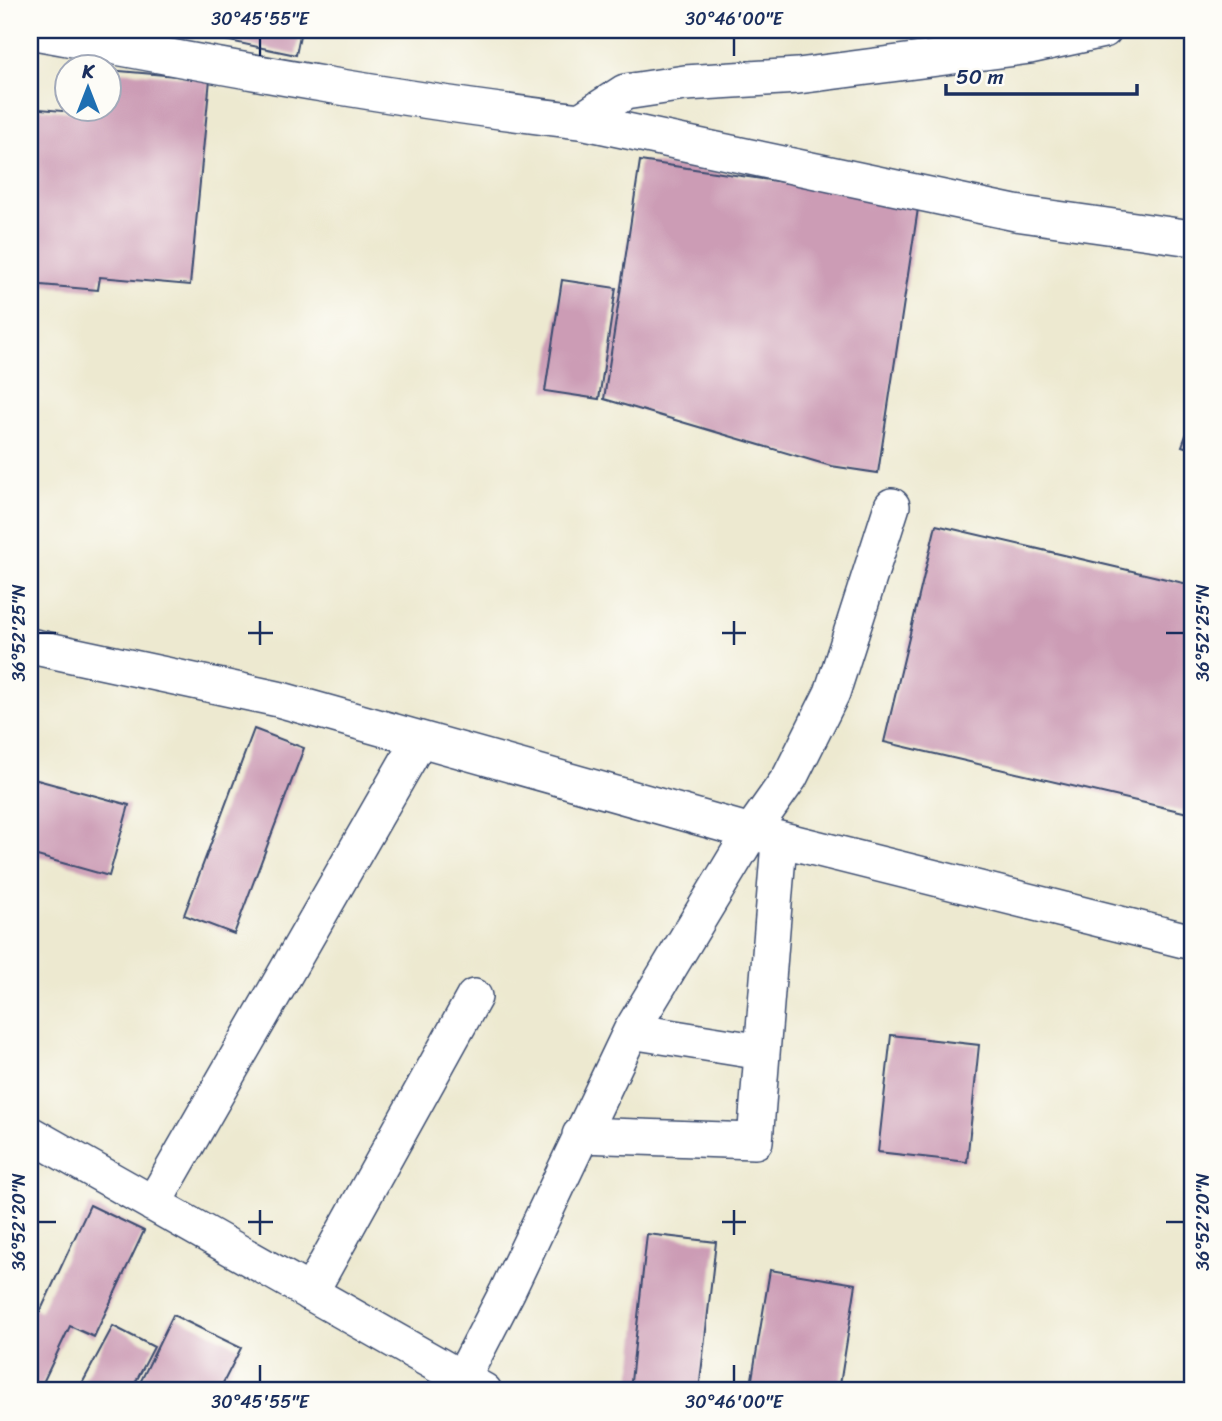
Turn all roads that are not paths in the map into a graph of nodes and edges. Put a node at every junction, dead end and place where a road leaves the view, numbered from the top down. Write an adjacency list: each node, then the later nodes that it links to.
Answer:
1 (1104, 30): 3 (street)
2 (30, 31): 3 (street)
3 (580, 121): 4 (street)
4 (1192, 238)
5 (892, 506): 8 (street)
6 (30, 646): 7 (street)
7 (420, 739): 8 (street); 15 (street)
8 (765, 837): 9 (street); 11 (street); 12 (street)
9 (1192, 942)
10 (474, 997): 16 (street)
11 (631, 1031): 12 (street); 14 (street)
12 (762, 1052): 14 (street)
13 (30, 1134): 15 (street)
14 (580, 1135): 17 (street)
15 (153, 1204): 16 (street)
16 (310, 1293): 17 (street)
17 (473, 1385)

